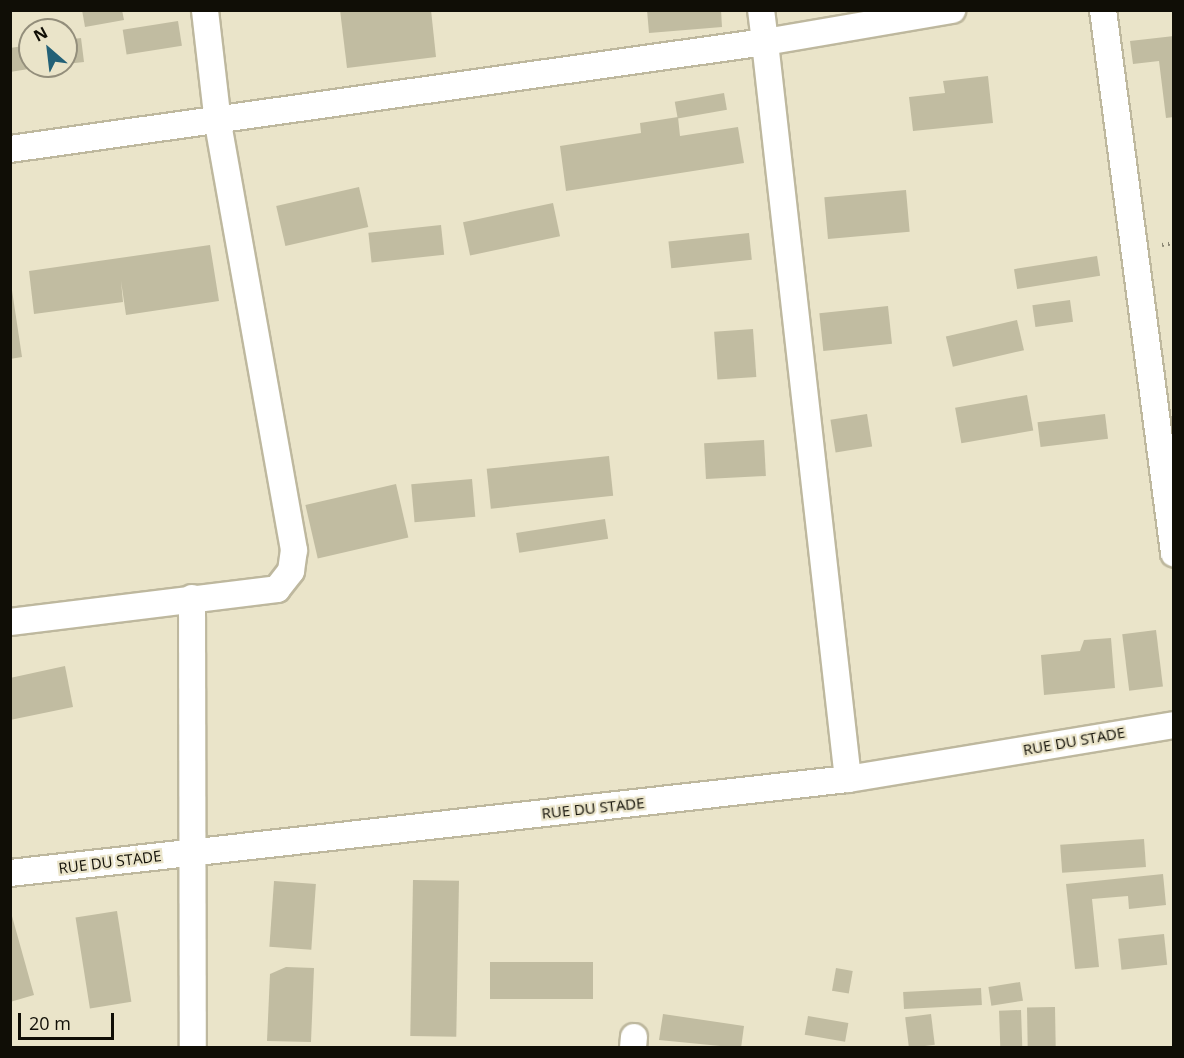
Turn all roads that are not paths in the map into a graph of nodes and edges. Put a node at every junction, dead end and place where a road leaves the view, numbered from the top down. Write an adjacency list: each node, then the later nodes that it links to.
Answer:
1 (205, 10): 6 (street)
2 (761, 10): 5 (street)
3 (952, 10): 5 (street)
4 (1103, 10): 8 (street)
5 (765, 42): 6 (street); 12 (street)
6 (218, 123): 7 (street); 9 (street)
7 (10, 149)
8 (1173, 553)
9 (192, 598): 10 (street); 13 (street)
10 (10, 622)
11 (1173, 725): 12 (street, RUE DU STADE)
12 (848, 779): 13 (street, RUE DU STADE)
13 (193, 852): 14 (street, RUE DU STADE); 15 (street)
14 (10, 873)
15 (193, 1047)

